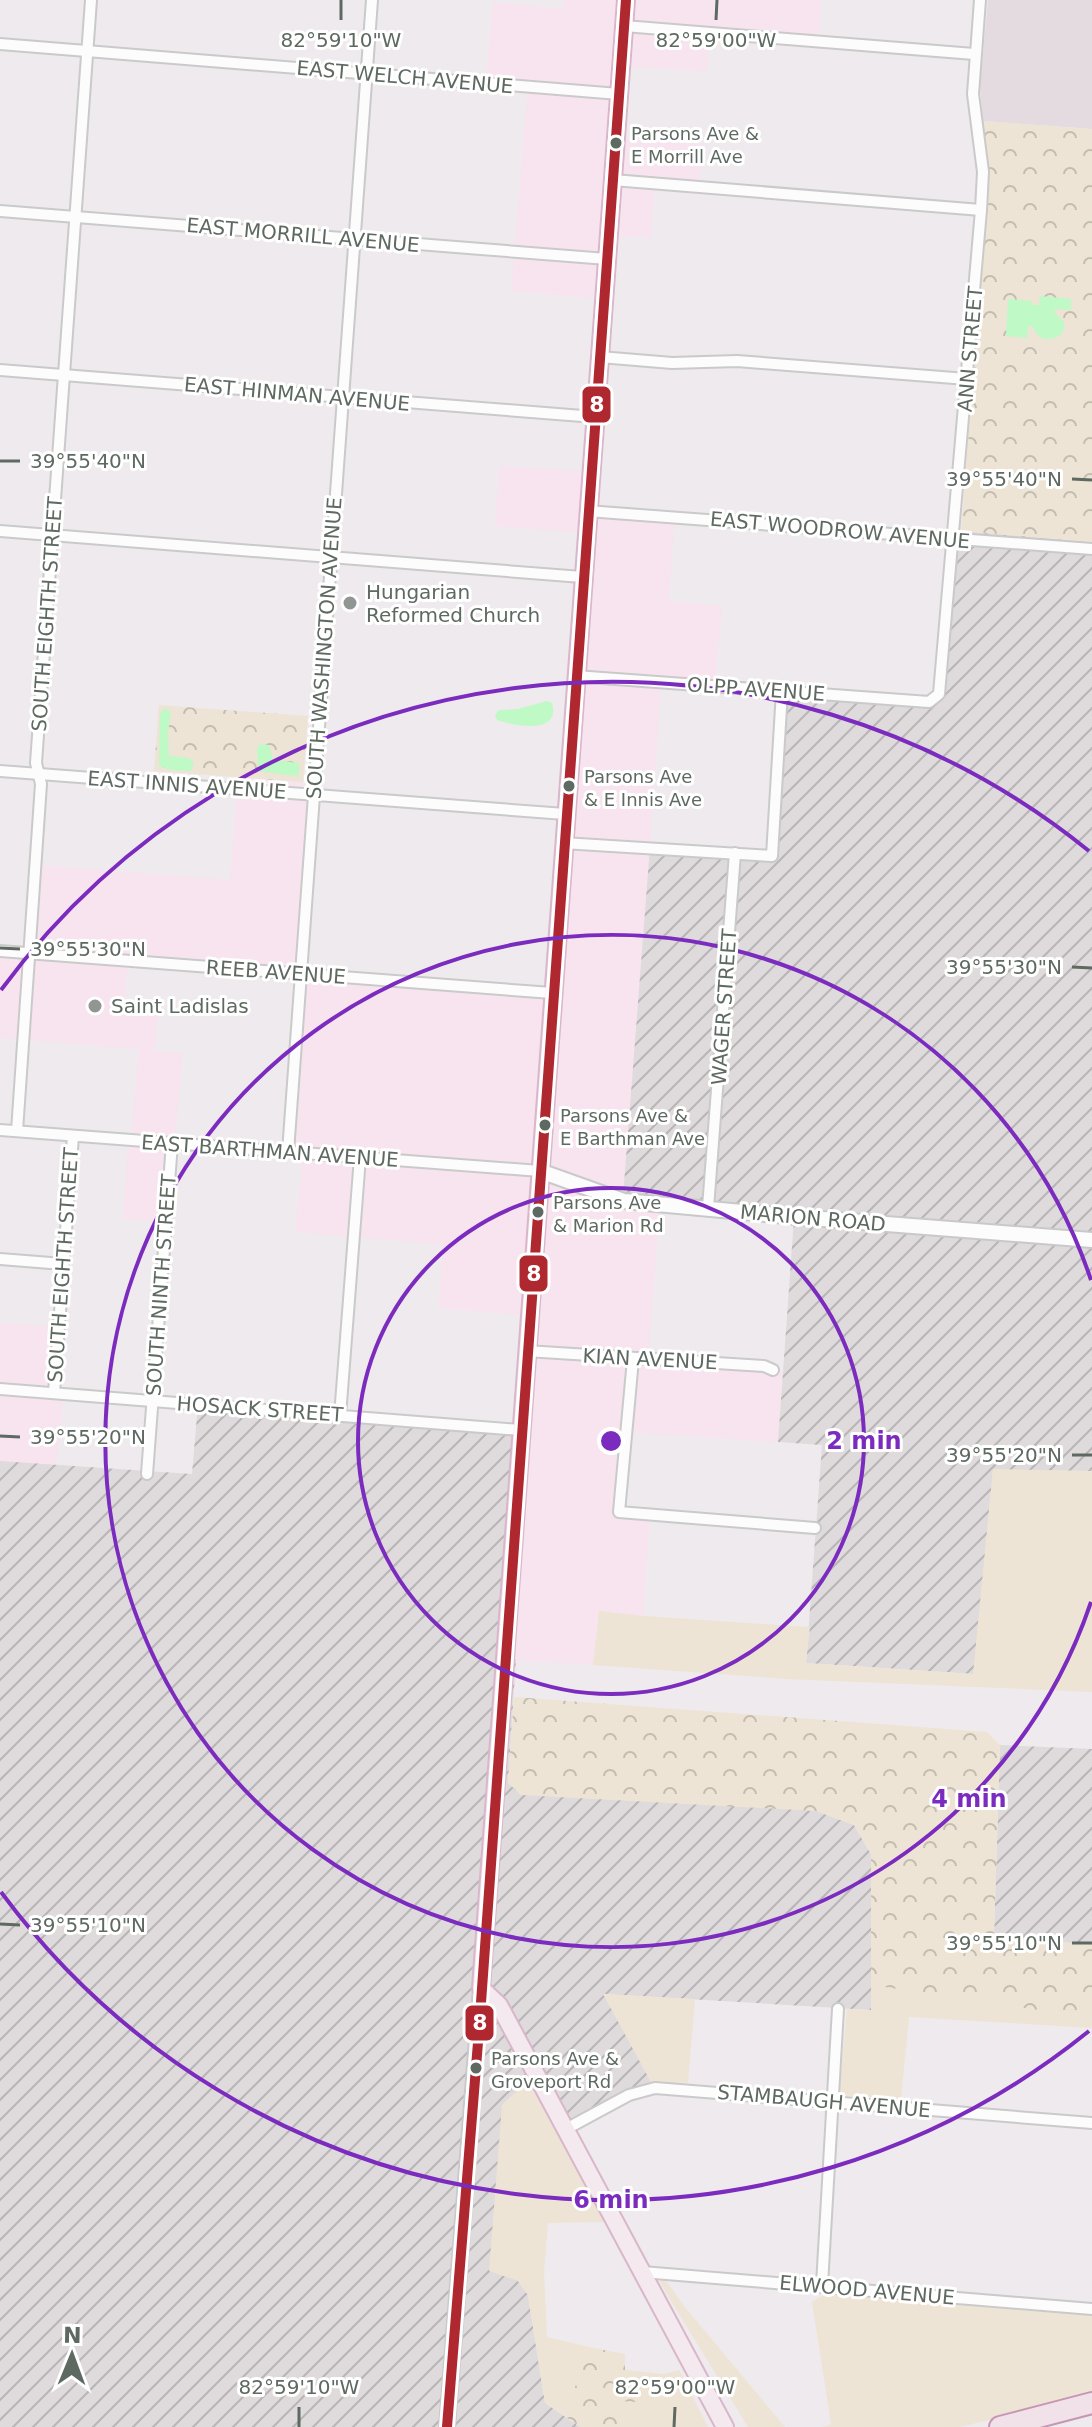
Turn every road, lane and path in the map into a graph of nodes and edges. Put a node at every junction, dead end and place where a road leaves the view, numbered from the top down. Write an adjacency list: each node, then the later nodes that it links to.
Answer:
1 (91, 0): 7 (street, SOUTH EIGHTH STREET)
2 (372, 0): 9 (street, SOUTH WASHINGTON AVENUE)
3 (626, 0): 5 (main road)
4 (980, 0): 8 (street, ANN STREET)
5 (624, 26): 8 (street); 10 (main road)
6 (0, 44): 7 (street, EAST WELCH AVENUE)
7 (87, 51): 9 (street, EAST WELCH AVENUE); 14 (street, SOUTH EIGHTH STREET)
8 (974, 54): 12 (street, ANN STREET)
9 (367, 74): 10 (street, EAST WELCH AVENUE); 15 (street, SOUTH WASHINGTON AVENUE)
10 (619, 94): 11 (main road)
11 (613, 180): 12 (street); 16 (main road)
12 (981, 210): 20 (street, ANN STREET)
13 (0, 211): 14 (street, EAST MORRILL AVENUE)
14 (75, 216): 15 (street, EAST MORRILL AVENUE); 19 (street, SOUTH EIGHTH STREET)
15 (355, 239): 16 (street, EAST MORRILL AVENUE); 21 (street, SOUTH WASHINGTON AVENUE)
16 (607, 259): 17 (main road)
17 (600, 357): 20 (street); 22 (main road)
18 (0, 370): 19 (street, EAST HINMAN AVENUE)
19 (63, 376): 21 (street, EAST HINMAN AVENUE); 25 (street, SOUTH EIGHTH STREET)
20 (967, 379): 26 (street, ANN STREET)
21 (343, 398): 22 (street, EAST HINMAN AVENUE); 28 (street, SOUTH WASHINGTON AVENUE)
22 (595, 417): 23 (main road)
23 (587, 511): 26 (street, EAST WOODROW AVENUE); 29 (main road)
24 (0, 531): 25 (street)
25 (52, 535): 28 (street); 34 (street, SOUTH EIGHTH STREET)
26 (954, 539): 27 (street, EAST WOODROW AVENUE); 32 (street, ANN STREET)
27 (1092, 549)
28 (330, 558): 29 (street); 35 (street, SOUTH WASHINGTON AVENUE)
29 (582, 577): 30 (main road)
30 (575, 676): 31 (street, OLPP AVENUE); 36 (main road)
31 (782, 691): 32 (street, OLPP AVENUE); 38 (street)
32 (936, 698)
33 (0, 771): 34 (street, EAST INNIS AVENUE)
34 (39, 774): 35 (street, EAST INNIS AVENUE); 40 (street, SOUTH EIGHTH STREET)
35 (314, 795): 36 (street, EAST INNIS AVENUE); 41 (street, SOUTH WASHINGTON AVENUE)
36 (565, 814): 37 (main road)
37 (563, 843): 38 (street); 42 (main road)
38 (735, 853): 50 (street, WAGER STREET)
39 (0, 951): 40 (street, REEB AVENUE)
40 (29, 953): 41 (street, REEB AVENUE); 44 (street, SOUTH EIGHTH STREET)
41 (300, 974): 42 (street, REEB AVENUE); 47 (street, SOUTH WASHINGTON AVENUE)
42 (552, 993): 49 (main road)
43 (0, 1130): 44 (street, EAST BARTHMAN AVENUE)
44 (17, 1131): 45 (street, EAST BARTHMAN AVENUE)
45 (73, 1136): 46 (street, EAST BARTHMAN AVENUE); 53 (street, SOUTH EIGHTH STREET)
46 (172, 1143): 47 (street, EAST BARTHMAN AVENUE); 59 (street, SOUTH NINTH STREET)
47 (288, 1152): 48 (street, EAST BARTHMAN AVENUE)
48 (360, 1157): 49 (street, EAST BARTHMAN AVENUE); 60 (street)
49 (540, 1171): 50 (street, MARION ROAD); 54 (main road)
50 (708, 1208): 51 (street, MARION ROAD)
51 (1092, 1240)
52 (0, 1259): 53 (street)
53 (63, 1264): 58 (street, SOUTH EIGHTH STREET)
54 (526, 1351): 55 (street, KIAN AVENUE); 61 (main road)
55 (633, 1359): 56 (street, KIAN AVENUE); 63 (street)
56 (773, 1370)
57 (0, 1389): 58 (street, HOSACK STREET)
58 (54, 1393): 59 (street, HOSACK STREET)
59 (153, 1401): 60 (street, HOSACK STREET); 62 (street, SOUTH NINTH STREET)
60 (340, 1416): 61 (street, HOSACK STREET)
61 (520, 1430): 64 (main road)
62 (147, 1474)
63 (815, 1528)
64 (481, 1988): 68 (main road); 73 (street)
65 (838, 2009): 66 (street)
66 (832, 2102): 67 (street, STAMBAUGH AVENUE); 68 (street, STAMBAUGH AVENUE); 70 (street)
67 (1092, 2123)
68 (566, 2129): 69 (main road)
69 (642, 2272): 70 (street, ELWOOD AVENUE); 74 (main road)
70 (822, 2285): 71 (street, ELWOOD AVENUE)
71 (1092, 2309)
72 (1092, 2403): 75 (highway)
73 (447, 2427)
74 (725, 2427)
75 (1000, 2427)

